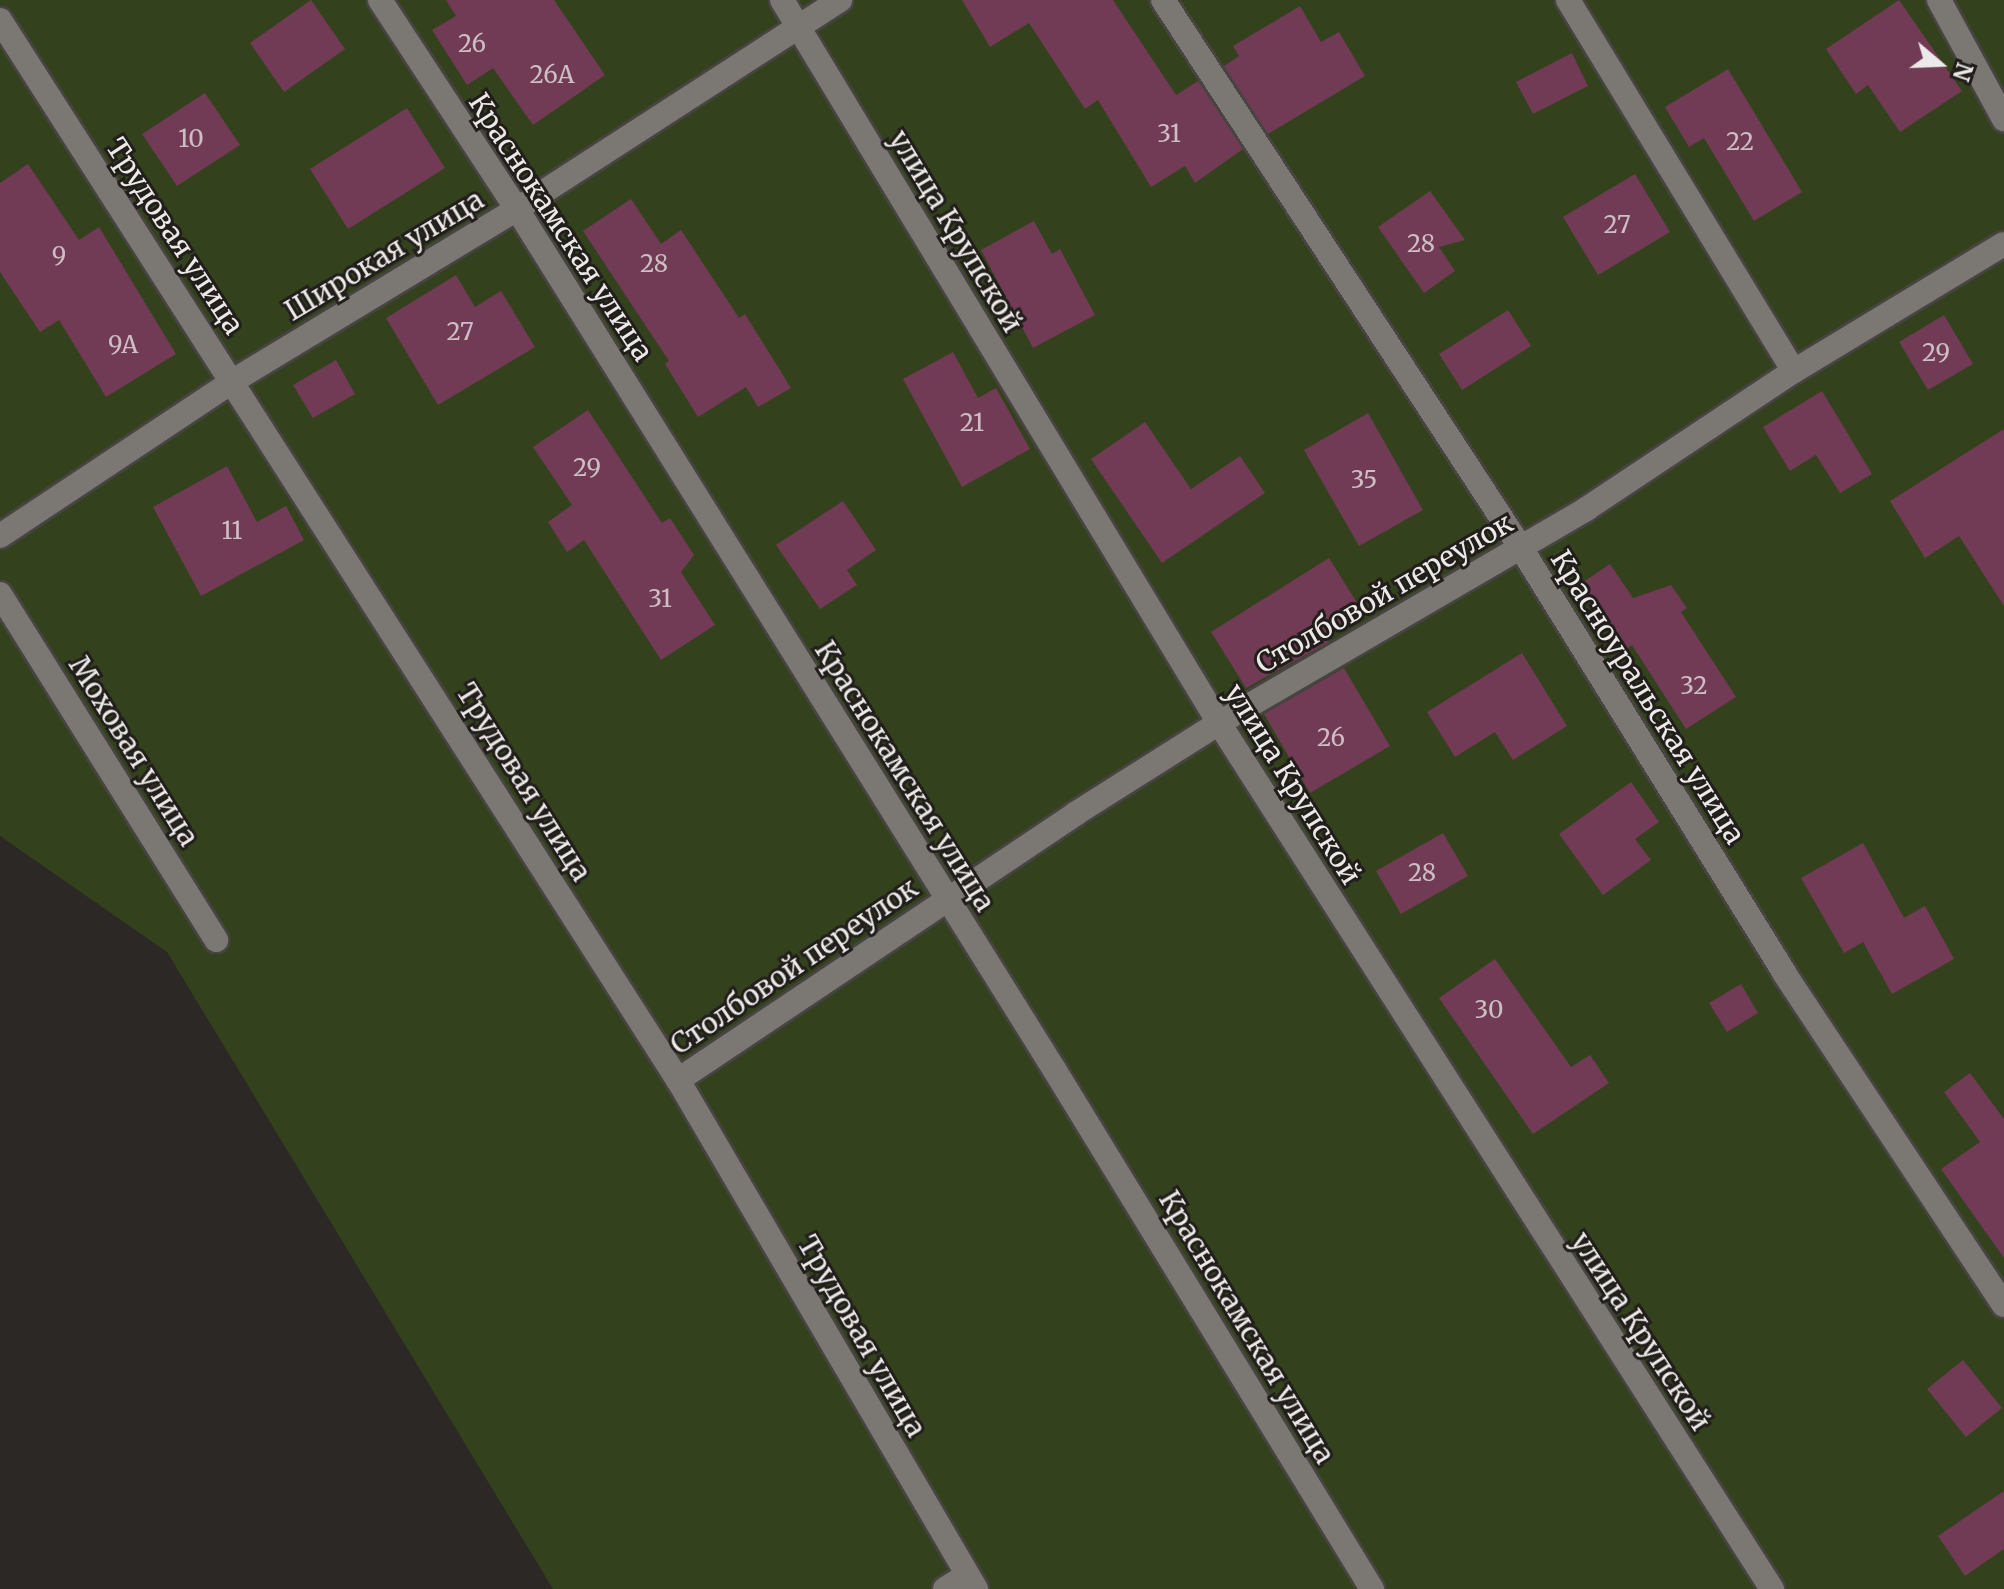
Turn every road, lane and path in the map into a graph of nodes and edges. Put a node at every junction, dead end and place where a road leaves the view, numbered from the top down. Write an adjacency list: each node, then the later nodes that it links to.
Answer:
1 (380, 0): 10 (street, Краснокамская улица)
2 (782, 0): 8 (street, улица Крупской)
3 (840, 0): 8 (street, Широкая улица)
4 (1163, 0): 15 (street, Красноуральская улица)
5 (1568, 0): 12 (street)
6 (1939, 0): 9 (street)
7 (0, 20): 13 (street, Трудовая улица)
8 (798, 25): 10 (street, Широкая улица); 17 (street, улица Крупской)
9 (2004, 119)
10 (517, 209): 13 (street, Широкая улица); 18 (street, Краснокамская улица)
11 (2004, 244): 12 (street, Столбовой переулок)
12 (1794, 371): 15 (street, Столбовой переулок)
13 (233, 381): 14 (street, Широкая улица); 20 (street, Трудовая улица)
14 (0, 536)
15 (1521, 548): 17 (street, Столбовой переулок); 21 (street, Красноуральская улица)
16 (0, 594): 19 (street, Моховая улица)
17 (1219, 723): 18 (street, Столбовой переулок); 25 (street, улица Крупской)
18 (946, 900): 20 (street, Столбовой переулок); 24 (street, Краснокамская улица)
19 (216, 940)
20 (678, 1080): 22 (street, Трудовая улица)
21 (2004, 1305)
22 (972, 1582): 23 (street)
23 (945, 1589)
24 (1372, 1589)
25 (1772, 1589)

